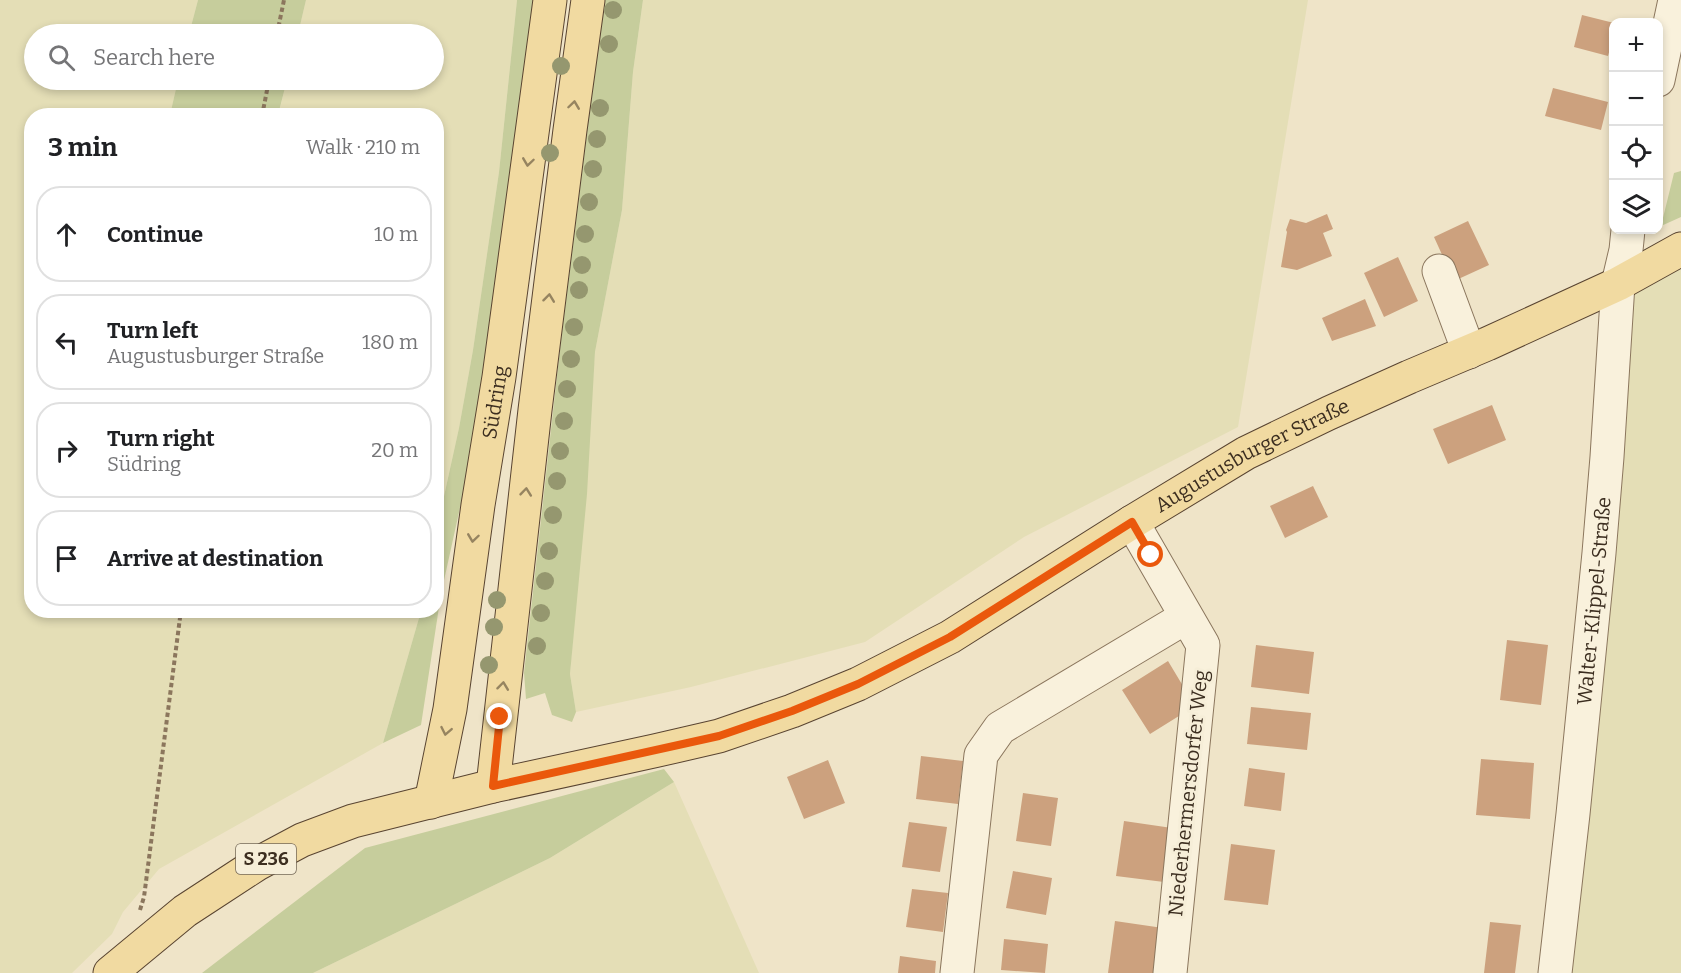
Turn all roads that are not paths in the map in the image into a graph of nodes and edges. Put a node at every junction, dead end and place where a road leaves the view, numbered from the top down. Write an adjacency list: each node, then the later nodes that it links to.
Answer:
1 (550, 0): 13 (main road, Südring, one-way to 13)
2 (588, 0): 12 (main road, Südring, one-way to 2)
3 (1675, 0): 4 (street)
4 (1661, 72)
5 (1628, 234): 8 (street, Walter-Klippel-Straße)
6 (1681, 249): 8 (main road, Augustusburger Straße / S 236)
7 (1438, 271): 9 (street)
8 (1618, 284): 9 (main road, Augustusburger Straße / S 236); 17 (street, Walter-Klippel-Straße)
9 (1469, 352): 10 (main road, Augustusburger Straße / S 236)
10 (1132, 522): 11 (street, Niederhermersdorfer Weg); 12 (main road, Augustusburger Straße / S 236)
11 (1186, 617): 15 (street); 16 (street, Niederhermersdorfer Weg)
12 (493, 786): 13 (main road, Augustusburger Straße / S 236)
13 (431, 802): 14 (main road, Augustusburger Straße / S 236)
14 (110, 973)
15 (957, 973)
16 (1170, 973)
17 (1554, 973)

